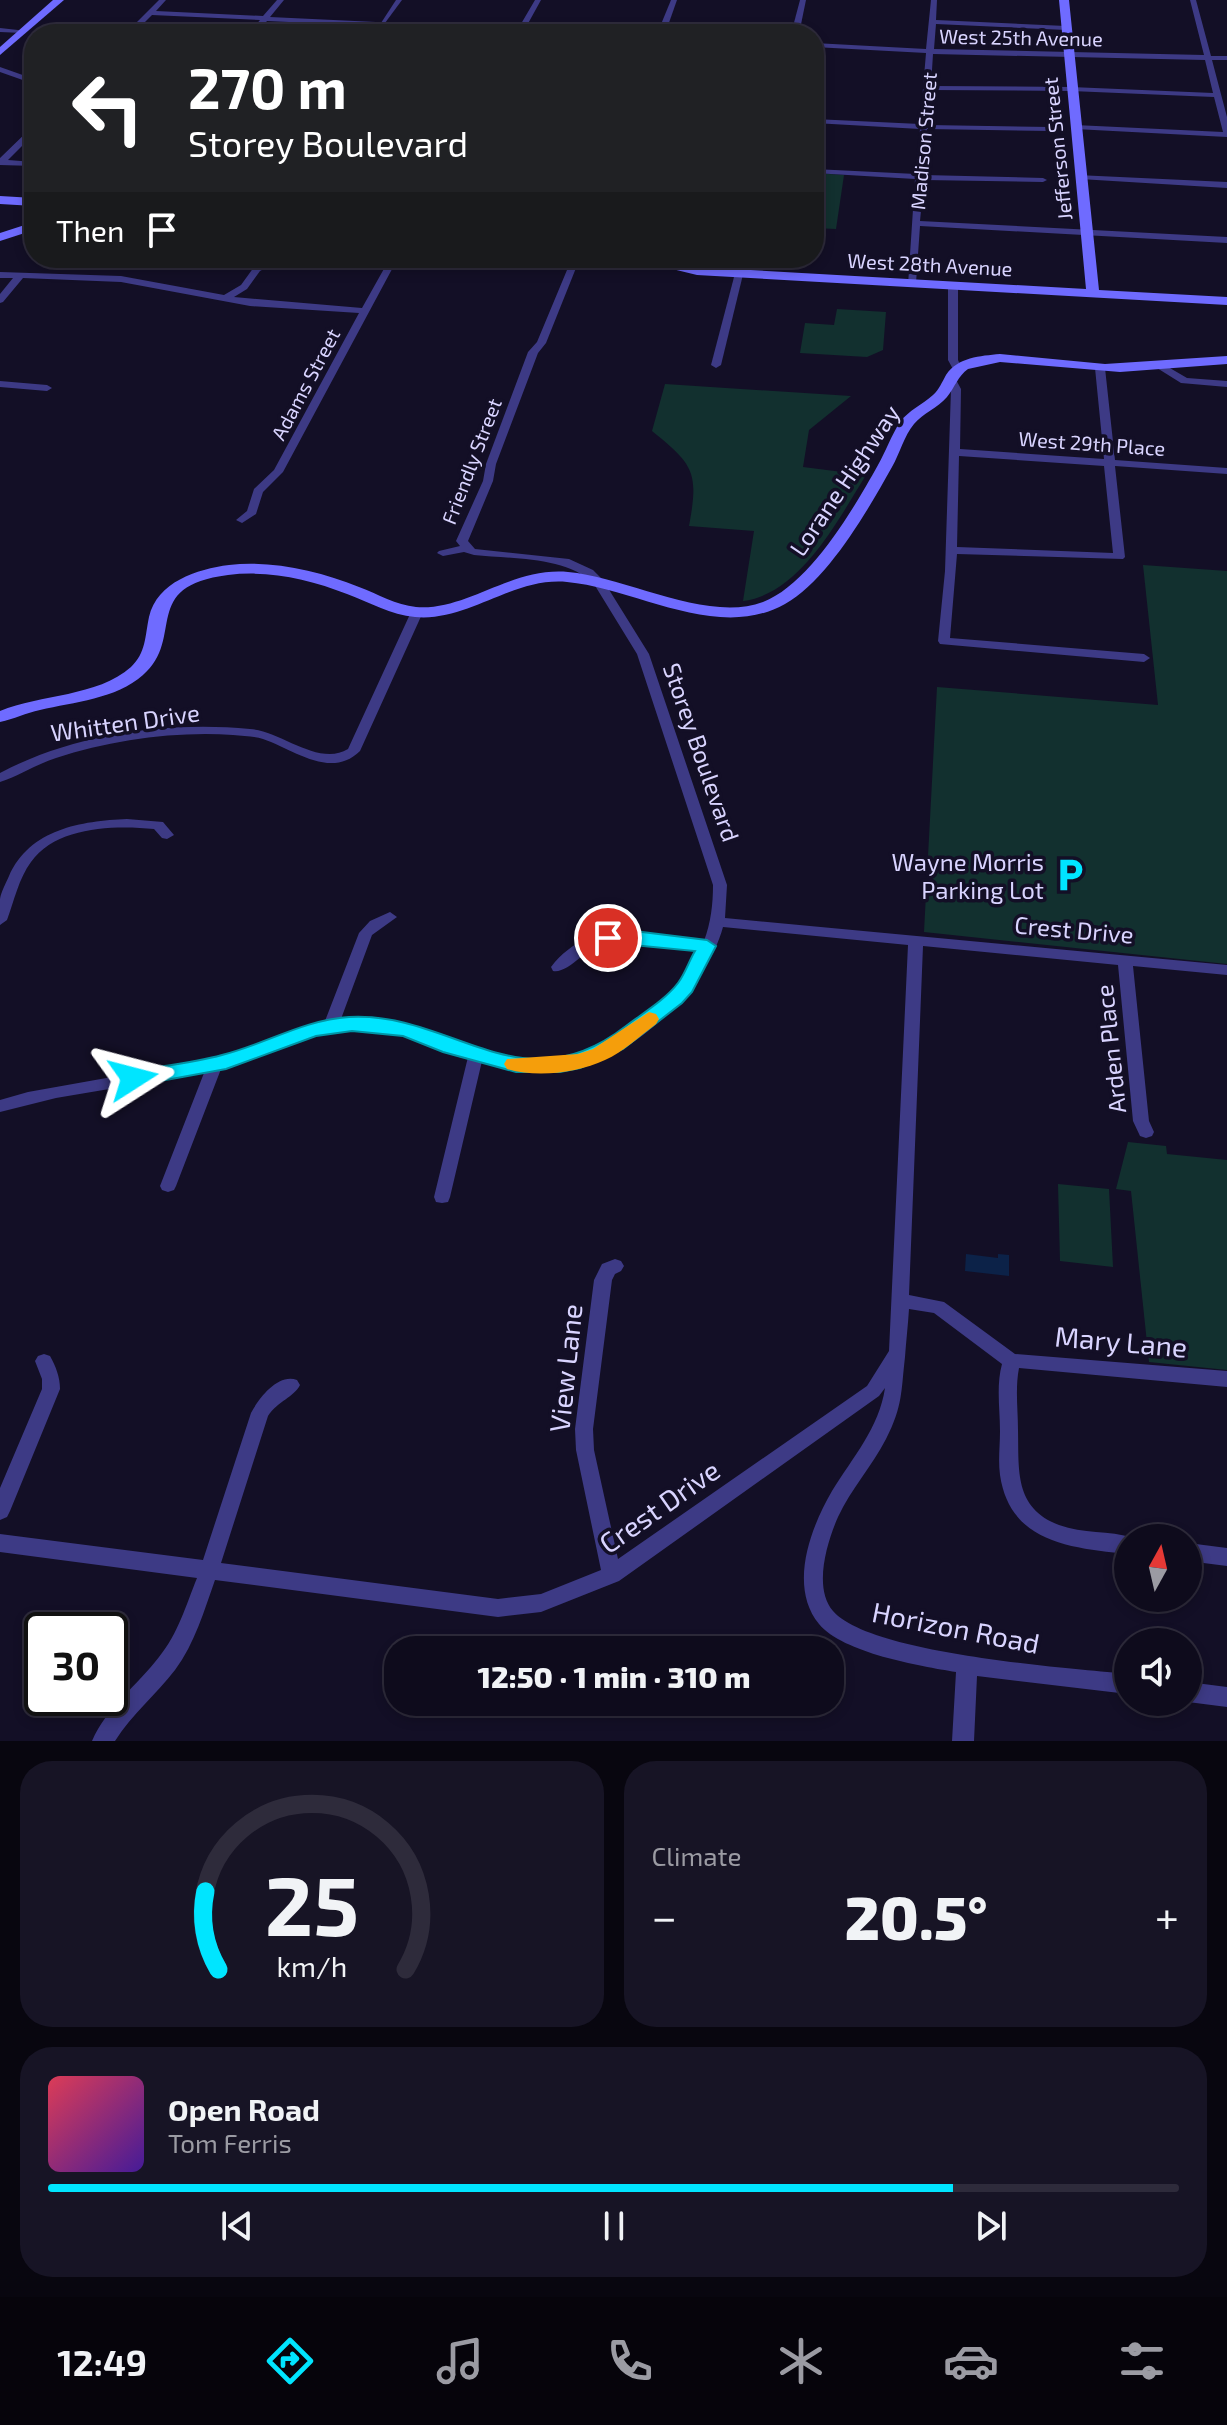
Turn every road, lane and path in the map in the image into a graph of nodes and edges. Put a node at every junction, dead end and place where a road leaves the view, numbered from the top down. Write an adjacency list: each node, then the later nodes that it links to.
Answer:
1 (59, 0): 14 (street)
2 (163, 0): 11 (street)
3 (281, 0): 12 (street)
4 (399, 0): 17 (street)
5 (538, 0): 18 (street)
6 (674, 0): 19 (street)
7 (803, 0): 20 (street)
8 (934, 0): 13 (street, Madison Street)
9 (1064, 0): 21 (street, Jefferson Street)
10 (1193, 0): 28 (street)
11 (150, 13): 12 (street); 15 (street)
12 (265, 18): 16 (street); 17 (street)
13 (933, 22): 21 (street); 25 (street, Madison Street)
14 (31, 24)
15 (139, 24)
16 (260, 24)
17 (382, 24)
18 (524, 24)
19 (665, 24)
20 (797, 24)
21 (1066, 28): 27 (street, Jefferson Street)
22 (0, 30): 23 (street)
23 (23, 31): 26 (street)
24 (824, 46): 25 (street, West 25th Avenue)
25 (930, 51): 27 (street, West 25th Avenue); 32 (street, Madison Street)
26 (0, 52)
27 (1068, 55): 28 (street, West 25th Avenue); 33 (street, Jefferson Street)
28 (1208, 57): 29 (street, West 25th Avenue); 34 (street)
29 (1227, 58)
30 (0, 69): 31 (street)
31 (24, 78)
32 (928, 88): 33 (street); 36 (street, Madison Street)
33 (1071, 89): 34 (street); 37 (street, Jefferson Street)
34 (1218, 95): 39 (street)
35 (824, 122): 36 (street)
36 (924, 127): 38 (street); 44 (street, Madison Street)
37 (1075, 127): 39 (street); 45 (street, Jefferson Street)
38 (1050, 129)
39 (1227, 134)
40 (24, 140): 41 (street)
41 (1, 163): 42 (street)
42 (24, 164)
43 (824, 172): 44 (street)
44 (919, 177): 46 (street); 50 (street, Madison Street)
45 (1080, 177): 47 (street); 52 (street, Jefferson Street)
46 (1043, 180)
47 (1227, 185)
48 (0, 200): 49 (street)
49 (24, 201)
50 (916, 223): 52 (street); 63 (street, Madison Street)
51 (24, 229): 53 (street)
52 (1086, 232): 54 (street); 65 (street, Jefferson Street)
53 (0, 237)
54 (1227, 240)
55 (259, 268): 66 (street)
56 (389, 268): 69 (street, Adams Street)
57 (572, 268): 82 (street, Friendly Street)
58 (673, 268): 60 (street, West 28th Avenue)
59 (741, 268): 60 (street)
60 (740, 273): 63 (street, West 28th Avenue); 71 (street)
61 (0, 275): 62 (street)
62 (21, 275): 66 (street); 67 (street)
63 (911, 283): 64 (street, West 28th Avenue)
64 (953, 285): 65 (street, West 28th Avenue); 74 (street)
65 (1093, 293): 68 (street, West 28th Avenue)
66 (226, 298): 69 (street)
67 (0, 300)
68 (1227, 303)
69 (365, 311): 81 (street, Adams Street)
70 (1227, 360): 72 (street)
71 (716, 365)
72 (1160, 366): 73 (street); 76 (street)
73 (1100, 368): 74 (street); 79 (street)
74 (954, 374): 78 (street); 85 (street, Lorane Highway)
75 (0, 384): 77 (street)
76 (1227, 384)
77 (47, 388)
78 (954, 452): 79 (street, West 29th Place); 83 (street)
79 (1110, 462): 80 (street, West 29th Place); 83 (street)
80 (1227, 471)
81 (242, 520)
82 (466, 548): 84 (street); 85 (street, Friendly Street)
83 (952, 550): 87 (street)
84 (443, 553)
85 (599, 582): 86 (street, Lorane Highway); 93 (street, Storey Boulevard)
86 (417, 612): 88 (street, Lorane Highway); 89 (street, Whitten Drive)
87 (1144, 658)
88 (0, 717)
89 (0, 778)
90 (167, 835): 92 (street)
91 (390, 917): 99 (street)
92 (0, 920)
93 (719, 922): 94 (street, Crest Drive); 95 (street, Storey Boulevard)
94 (916, 940): 96 (street, Crest Drive); 107 (street, Crest Drive)
95 (707, 946): 97 (street); 100 (street, Storey Boulevard)
96 (1125, 960): 98 (street, Crest Drive); 103 (street, Arden Place)
97 (558, 967)
98 (1227, 970)
99 (331, 1025): 100 (street, Storey Boulevard); 101 (street, Storey Boulevard)
100 (476, 1055): 105 (street)
101 (215, 1064): 102 (street, Storey Boulevard); 104 (street)
102 (0, 1106)
103 (1146, 1132)
104 (168, 1186)
105 (442, 1197)
106 (615, 1266): 119 (street, View Lane)
107 (903, 1301): 108 (street, Crest Drive); 110 (street)
108 (898, 1352): 119 (street, Crest Drive); 120 (street, Horizon Road)
109 (44, 1361): 113 (street)
110 (1011, 1362): 111 (street, Mary Lane); 115 (street)
111 (1227, 1379)
112 (291, 1385): 118 (street)
113 (0, 1511)
114 (0, 1543): 118 (street, Crest Drive)
115 (1114, 1543)
116 (1202, 1554): 117 (street)
117 (1227, 1557)
118 (209, 1571): 119 (street, Crest Drive); 124 (street)
119 (612, 1575)
120 (967, 1664): 121 (street, Horizon Road); 125 (street)
121 (1114, 1682)
122 (1202, 1694): 123 (street)
123 (1227, 1697)
124 (103, 1741)
125 (963, 1741)

